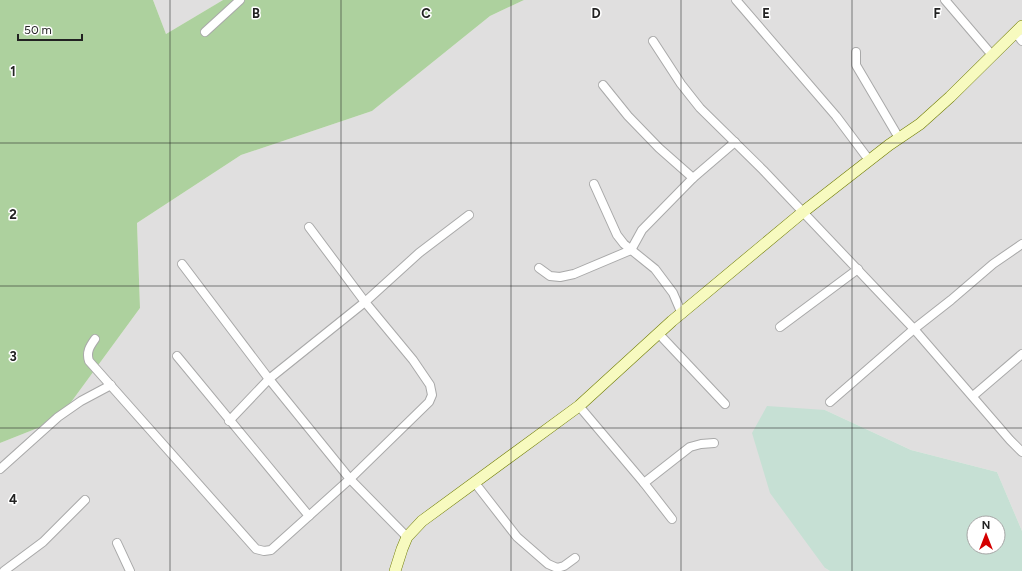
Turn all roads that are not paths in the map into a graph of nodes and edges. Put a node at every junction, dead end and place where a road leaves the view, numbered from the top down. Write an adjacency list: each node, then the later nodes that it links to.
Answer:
1 (240, 0): 4 (street)
2 (736, 0): 12 (street)
3 (945, 0): 8 (street)
4 (205, 32)
5 (1020, 33): 8 (street)
6 (653, 41): 11 (street)
7 (856, 52): 10 (street)
8 (992, 55): 10 (street)
9 (603, 85): 13 (street)
10 (899, 138): 12 (street)
11 (735, 142): 13 (street); 15 (street)
12 (869, 160): 15 (street)
13 (693, 178): 19 (street)
14 (594, 184): 19 (street)
15 (803, 212): 22 (street); 24 (street)
16 (468, 215): 23 (street)
17 (309, 226): 23 (street)
18 (1022, 244): 26 (street)
19 (631, 250): 21 (street); 24 (street)
20 (182, 264): 31 (street)
21 (539, 268)
22 (858, 269): 25 (street); 26 (street)
23 (365, 302): 31 (street); 41 (street)
24 (682, 314): 27 (street)
25 (780, 327)
26 (914, 329): 33 (street); 34 (street)
27 (659, 334): 35 (street); 36 (street)
28 (95, 338): 32 (street)
29 (1022, 354): 33 (street)
30 (177, 356): 37 (street)
31 (269, 379): 37 (street); 41 (street)
32 (111, 385): 40 (street); 45 (street)
33 (973, 396): 39 (street)
34 (830, 402)
35 (725, 404)
36 (579, 406): 42 (street); 43 (street)
37 (229, 421): 45 (street)
38 (714, 443): 43 (street)
39 (1022, 452)
40 (0, 469)
41 (350, 478): 45 (street); 47 (street)
42 (475, 482): 47 (street); 49 (street)
43 (644, 483): 46 (street)
44 (86, 500): 50 (street)
45 (309, 516)
46 (672, 519)
47 (407, 537): 52 (street)
48 (117, 543): 51 (street)
49 (575, 558)
50 (4, 571)
51 (130, 571)
52 (395, 571)

